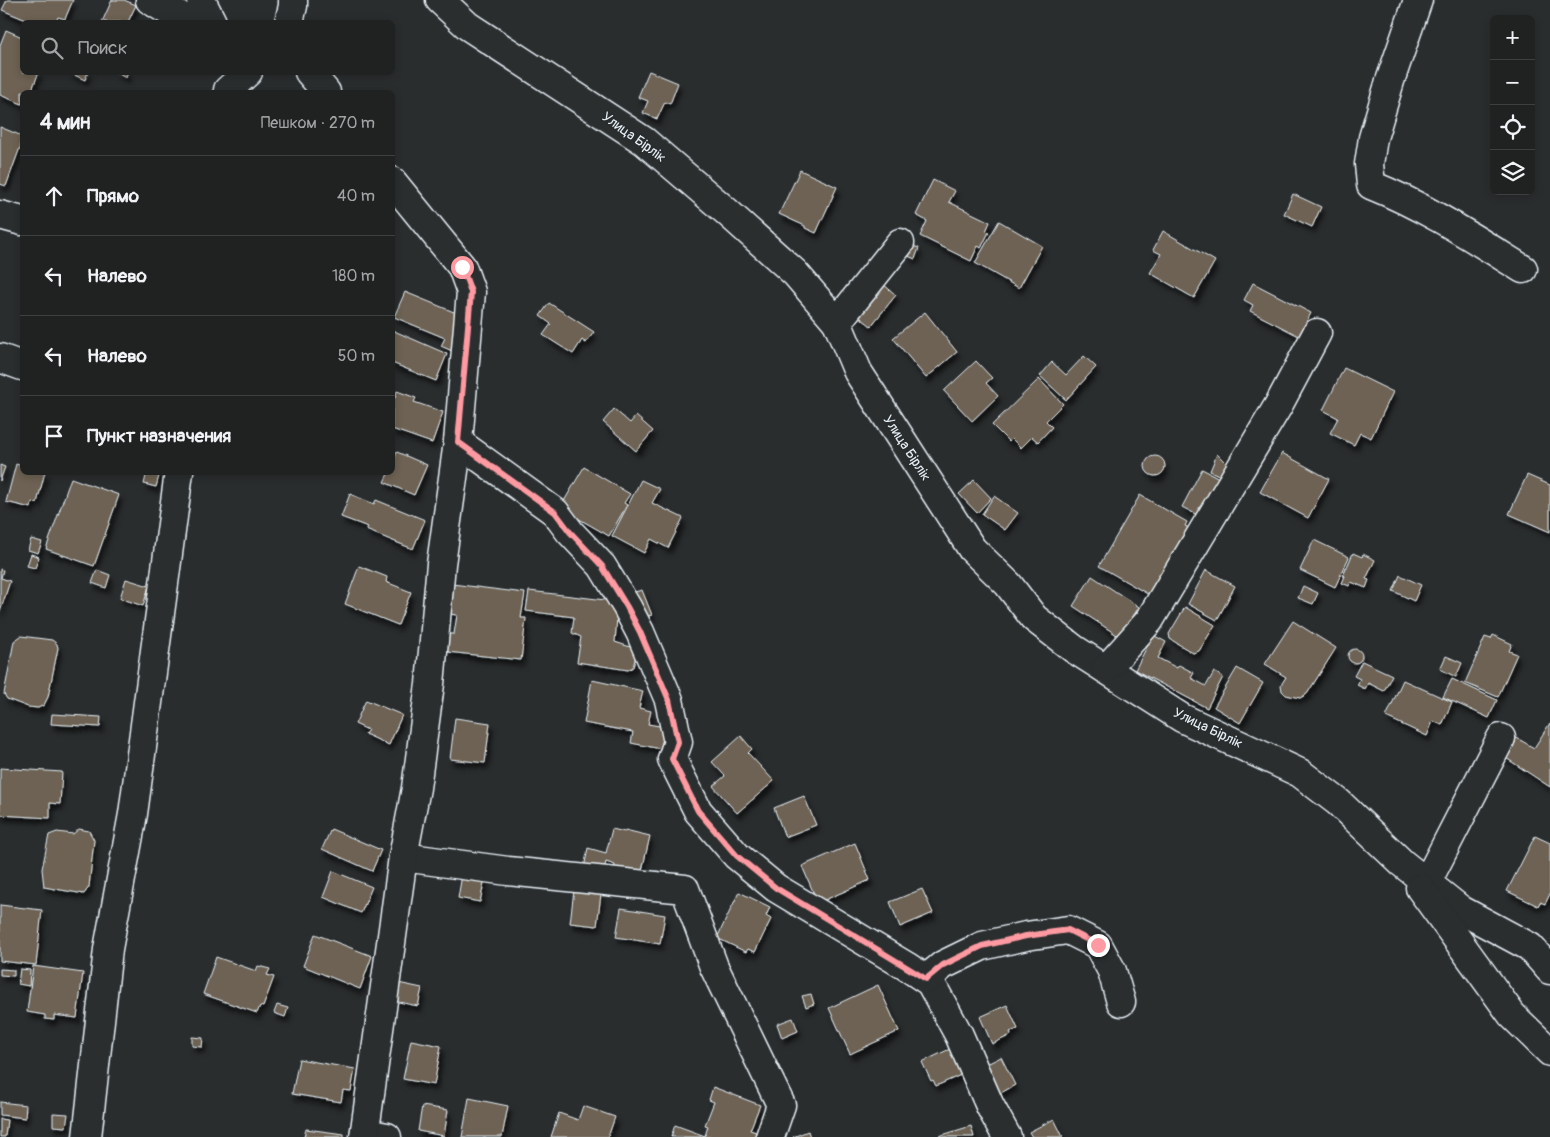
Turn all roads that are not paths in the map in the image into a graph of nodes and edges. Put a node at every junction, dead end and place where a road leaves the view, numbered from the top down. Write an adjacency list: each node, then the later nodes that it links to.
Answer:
1 (150, 0): 6 (street)
2 (201, 0): 7 (street)
3 (293, 0): 8 (street)
4 (440, 0): 16 (street, Улица Бірлік)
5 (1418, 0): 15 (street)
6 (191, 20)
7 (211, 20)
8 (290, 20)
9 (312, 75): 10 (street)
10 (324, 90)
11 (395, 184): 20 (street)
12 (0, 215): 13 (street)
13 (20, 220)
14 (900, 242): 16 (street)
15 (1523, 269)
16 (837, 322): 22 (street, Улица Бірлік)
17 (1318, 333): 22 (street)
18 (0, 358): 19 (street)
19 (20, 365)
20 (458, 442): 24 (street); 28 (street)
21 (179, 475): 32 (street)
22 (1106, 670): 25 (street, Улица Бірлік)
23 (1501, 738): 26 (street)
24 (403, 857): 31 (street); 33 (street)
25 (1402, 863): 26 (street); 30 (street)
26 (1427, 882): 27 (street)
27 (1550, 970)
28 (926, 979): 29 (street); 34 (street)
29 (1121, 1002)
30 (1550, 1052)
31 (372, 1136)
32 (87, 1137)
33 (770, 1137)
34 (1007, 1137)

